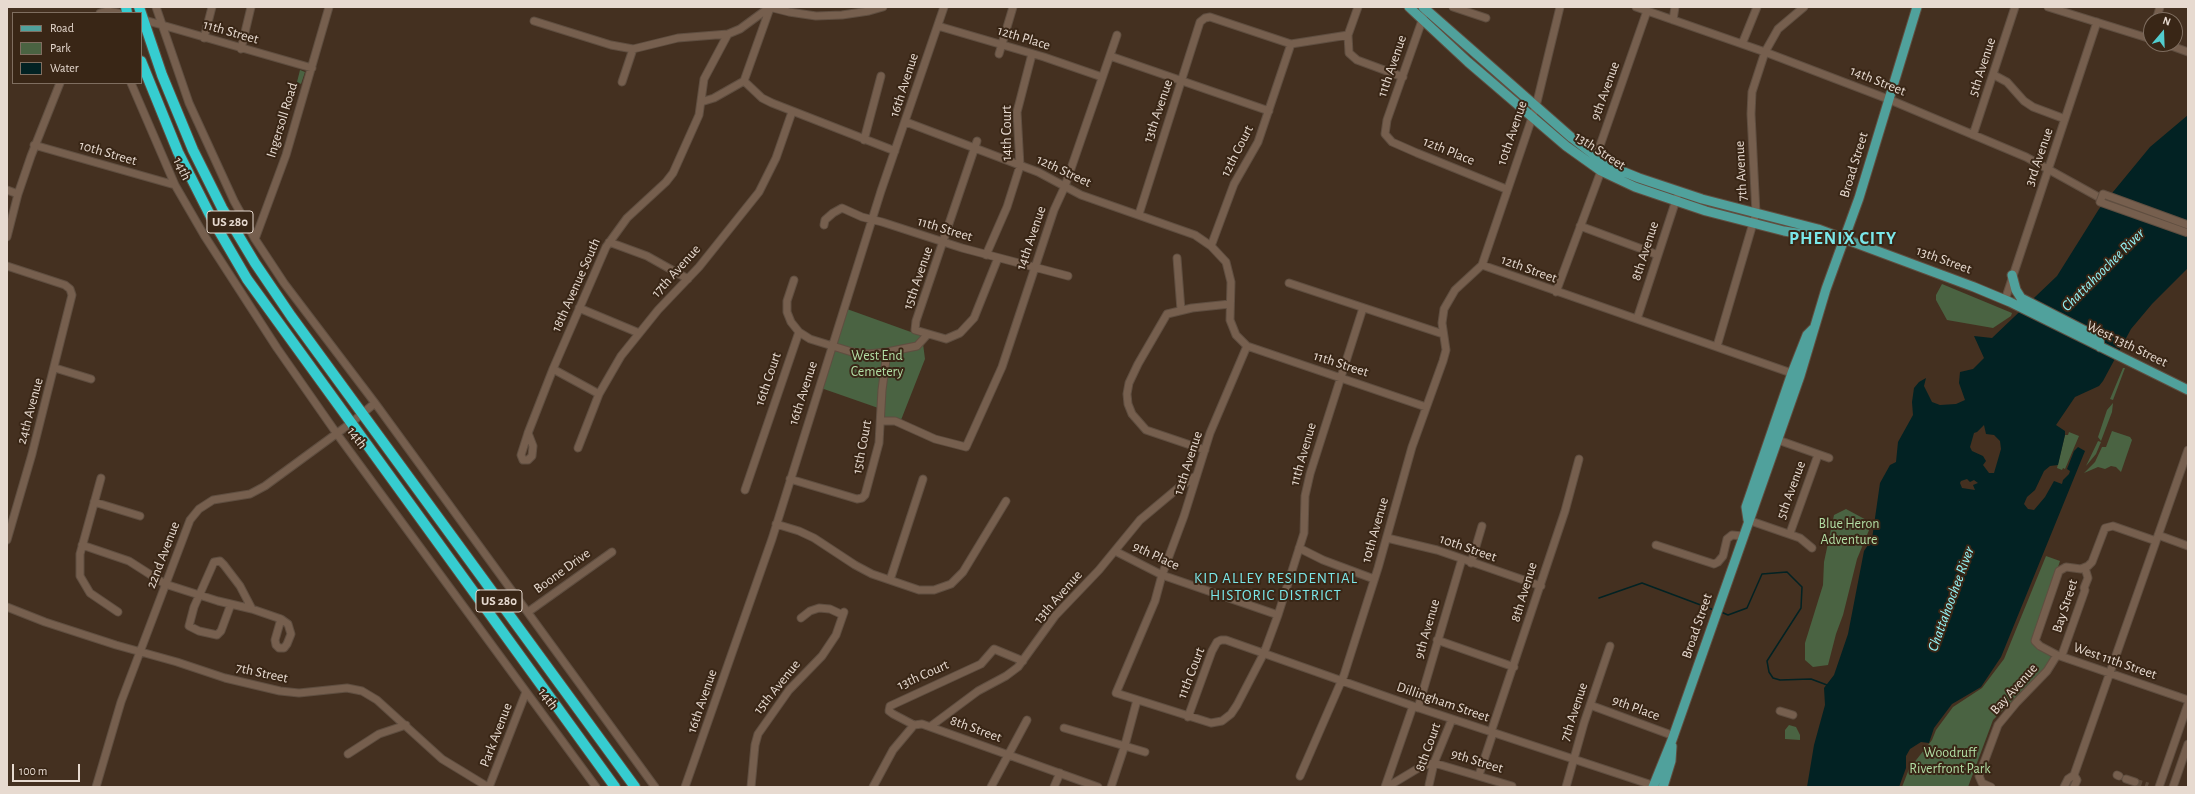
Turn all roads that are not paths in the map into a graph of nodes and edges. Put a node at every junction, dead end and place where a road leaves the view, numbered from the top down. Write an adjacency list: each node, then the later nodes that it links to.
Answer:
1 (156, 7): 29 (street)
2 (212, 7): 35 (street)
3 (251, 7): 39 (street)
4 (329, 7): 46 (street, Ingersoll Road)
5 (769, 7): 6 (street); 31 (street); 51 (street)
6 (882, 7)
7 (944, 7): 30 (street, 16th Avenue)
8 (1013, 7): 36 (street)
9 (1358, 7): 33 (street)
10 (1409, 7): 26 (main road, 13th Street)
11 (1453, 7): 23 (street)
12 (1560, 7): 58 (street, 10th Avenue)
13 (1636, 7): 21 (street, 14th Street)
14 (1675, 7): 27 (street)
15 (1757, 7): 38 (street)
16 (1804, 7): 41 (street, 7th Avenue)
17 (1917, 7): 56 (main road, Broad Street)
18 (2015, 7): 47 (street, 5th Avenue)
19 (2048, 7): 22 (street)
20 (1425, 8): 26 (street, 11th Avenue); 58 (main road, 13th Street)
21 (1647, 11): 27 (street, 14th Street); 70 (street, 9th Avenue)
22 (2073, 11): 28 (street)
23 (1486, 18)
24 (142, 20): 29 (street, 11th Street); 133 (highway, US 280)
25 (534, 20): 40 (street)
26 (1422, 20): 50 (street, 11th Avenue); 61 (main road, 13th Street)
27 (1673, 20): 38 (street, 14th Street)
28 (2096, 22): 34 (street); 62 (street, 3rd Avenue)
29 (162, 26): 35 (street, 11th Street); 91 (street)
30 (938, 26): 36 (street, 12th Place); 63 (street, 16th Avenue)
31 (728, 34): 40 (street); 57 (street, 18th Avenue South)
32 (1117, 35): 44 (street, 14th Avenue)
33 (1348, 35): 37 (street); 50 (street)
34 (2143, 36)
35 (204, 38): 39 (street, 11th Street)
36 (1002, 44): 42 (street); 43 (street, 12th Place)
37 (1291, 44): 53 (street, 13th Avenue); 59 (street, 12th Court)
38 (1742, 44): 41 (street, 14th Street)
39 (241, 49): 46 (street, 11th Street)
40 (633, 49): 52 (street)
41 (1765, 52): 56 (street, 14th Street); 81 (street, 7th Avenue)
42 (999, 54)
43 (1032, 54): 49 (street, 12th Place); 71 (street, 14th Court)
44 (1110, 56): 49 (street, 14th Avenue); 53 (street)
45 (142, 63): 135 (highway, US 280)
46 (312, 68): 91 (street, Ingersoll Road)
47 (1994, 75): 62 (street); 65 (street, 5th Avenue)
48 (881, 76): 66 (street)
49 (1102, 77): 75 (street, 14th Avenue)
50 (1403, 77): 64 (street, 11th Avenue)
51 (744, 81): 57 (street); 60 (street)
52 (622, 82)
53 (1182, 83): 59 (street); 82 (street, 13th Avenue)
54 (60, 84): 68 (street)
55 (131, 84): 74 (street, 14th)
56 (1888, 99): 65 (street, 14th Street); 92 (main road, Broad Street)
57 (701, 102): 93 (street, 18th Avenue South)
58 (1536, 106): 61 (street, 10th Avenue); 70 (main road, 13th Street)
59 (1269, 111): 95 (street, 12th Court)
60 (792, 112): 66 (street); 105 (street, 17th Avenue)
61 (1532, 116): 73 (main road, 13th Street); 76 (street, 10th Avenue)
62 (2065, 119): 72 (street, 3rd Avenue)
63 (906, 122): 67 (street, 12th Street); 69 (street, 16th Avenue)
64 (1385, 134): 76 (street, 12th Place)
65 (1973, 135): 72 (street, 14th Street)
66 (864, 140): 69 (street)
67 (976, 144): 71 (street, 12th Street); 94 (street, 15th Avenue)
68 (34, 145): 74 (street, 10th Street); 79 (street)
69 (895, 151): 83 (street, 16th Avenue)
70 (1596, 157): 73 (street); 78 (main road, 13th Street)
71 (1020, 166): 75 (street, 12th Street); 96 (street, 14th Court)
72 (2050, 168): 88 (street, 14th Street); 103 (street, 3rd Avenue)
73 (1601, 171): 80 (main road, 13th Street); 87 (street)
74 (175, 185): 137 (street, 14th)
75 (1065, 186): 82 (street, 12th Street); 102 (street, 14th Avenue)
76 (1506, 189): 100 (street, 10th Avenue)
77 (7, 190): 79 (street)
78 (1679, 192): 80 (street, 8th Avenue); 81 (main road, 13th Street)
79 (18, 194): 90 (street)
80 (1676, 201): 84 (main road, 13th Street); 97 (street, 8th Avenue)
81 (1756, 213): 84 (street, 7th Avenue); 92 (main road, 13th Street)
82 (1139, 214): 95 (street, 12th Street)
83 (872, 220): 85 (street, 11th Street); 94 (street, 11th Street); 121 (street, 16th Avenue)
84 (1753, 224): 92 (main road, 13th Street); 120 (street, 7th Avenue)
85 (824, 225)
86 (2188, 225): 89 (street, bridge)
87 (1580, 226): 97 (street); 108 (street)
88 (2188, 229)
89 (2188, 234)
90 (7, 238)
91 (255, 239): 131 (street)
92 (1843, 240): 109 (main road, 13th Street); 126 (main road, Broad Street)
93 (609, 242): 105 (street); 111 (street, 18th Avenue South)
94 (944, 242): 96 (street, 11th Street); 118 (street, 15th Avenue)
95 (1210, 246): 110 (street)
96 (986, 255): 98 (street, 11th Street)
97 (1658, 255): 114 (street, 8th Avenue)
98 (998, 258): 102 (street, 11th Street); 118 (street)
99 (1177, 258): 113 (street)
100 (1482, 265): 108 (street, 12th Street); 117 (street, 12th Street)
101 (7, 266): 124 (street, 24th Avenue)
102 (1036, 267): 104 (street, 11th Street); 134 (street, 14th Avenue)
103 (2012, 275): 109 (street, 3rd Avenue); 122 (main road)
104 (1068, 276)
105 (688, 279): 116 (street, 17th Avenue)
106 (794, 280): 115 (street)
107 (1289, 284): 112 (street)
108 (1556, 292): 114 (street, 12th Street)
109 (2007, 301): 122 (main road, West 13th Street)
110 (1230, 304): 113 (street); 119 (street)
111 (579, 308): 116 (street); 125 (street, 18th Avenue South)
112 (1363, 308): 117 (street); 127 (street, 11th Avenue)
113 (1181, 310): 140 (street)
114 (1637, 318): 120 (street, 12th Street)
115 (799, 332): 121 (street); 149 (street, 16th Court)
116 (639, 333): 130 (street, 17th Avenue)
117 (1443, 334): 132 (street, 10th Avenue)
118 (927, 335): 123 (street)
119 (1247, 346): 127 (street, 11th Street); 140 (street, 12th Avenue)
120 (1717, 346): 126 (street, 12th Street)
121 (831, 347): 123 (street); 147 (street, 16th Avenue)
122 (2100, 347): 129 (main road, West 13th Street)
123 (887, 352): 134 (street, 15th Court)
124 (55, 368): 128 (street); 160 (street, 24th Avenue)
125 (553, 369): 130 (street); 136 (street, 18th Avenue South)
126 (1796, 375): 138 (main road, Broad Street); 153 (main road, Broad Street)
127 (1340, 377): 132 (street, 11th Street); 164 (street, 11th Avenue)
128 (91, 379)
129 (2188, 390)
130 (599, 394): 139 (street, 17th Avenue)
131 (375, 403): 133 (street, 22nd Avenue); 181 (street)
132 (1426, 406): 158 (street, 10th Avenue)
133 (362, 414): 135 (street, 22nd Avenue); 234 (highway, US 280)
134 (882, 421): 147 (street, 15th Court)
135 (351, 424): 137 (street, 22nd Avenue); 233 (highway, US 280)
136 (528, 433)
137 (337, 434): 174 (street, 22nd Avenue); 196 (street, 14th)
138 (1778, 440): 142 (street); 153 (main road, Broad Street)
139 (578, 448)
140 (1205, 450): 145 (street, 12th Avenue)
141 (2188, 450): 159 (street)
142 (1818, 454): 143 (street); 156 (street, 5th Avenue)
143 (1829, 458)
144 (1579, 459): 175 (street, 8th Avenue)
145 (1196, 476): 166 (street, 13th Avenue); 171 (street, 12th Avenue)
146 (101, 478): 151 (street)
147 (790, 479): 154 (street, 16th Avenue)
148 (923, 479): 173 (street)
149 (745, 490)
150 (1006, 501): 173 (street)
151 (94, 502): 152 (street); 161 (street)
152 (140, 516)
153 (1748, 520): 156 (street); 157 (main road, Broad Street)
154 (776, 524): 173 (street); 236 (street, 16th Avenue)
155 (1482, 526): 169 (street)
156 (1790, 533): 165 (street)
157 (1743, 536): 162 (street); 212 (main road, Broad Street)
158 (1387, 538): 168 (street, 10th Street); 172 (street, 10th Avenue)
159 (2157, 538): 163 (street); 170 (street); 194 (street)
160 (7, 540)
161 (82, 545): 174 (street); 180 (street)
162 (1656, 545)
163 (2188, 546)
164 (1299, 548): 172 (street); 182 (street, 11th Avenue)
165 (1812, 548)
166 (1115, 551): 171 (street, 9th Place); 192 (street, 13th Avenue)
167 (612, 552): 181 (street, Boone Drive)
168 (1462, 559): 169 (street, 10th Street); 186 (street, 9th Avenue)
169 (1472, 563): 175 (street, 10th Street)
170 (2085, 568): 187 (street, Bay Avenue); 191 (street, Bay Street)
171 (1162, 575): 182 (street, 9th Place); 197 (street, 12th Avenue)
172 (1374, 579): 195 (street, 10th Avenue)
173 (890, 580)
174 (165, 584): 176 (street); 189 (street, 22nd Avenue)
175 (1541, 586): 193 (street, 8th Avenue)
176 (199, 594): 177 (street); 177 (street); 179 (street)
177 (231, 604): 179 (street)
178 (7, 607): 189 (street, 7th Street)
179 (252, 610): 184 (street)
180 (118, 612)
181 (528, 612): 235 (street)
182 (1278, 615): 190 (street, 11th Avenue)
183 (801, 618): 237 (street, 15th Avenue)
184 (281, 619)
185 (1221, 640): 190 (street, Dillingham Street); 204 (street, 11th Court)
186 (1437, 640): 193 (street); 201 (street, 9th Avenue)
187 (2036, 643): 191 (street, West 11th Street)
188 (1610, 646): 200 (street, 7th Avenue)
189 (140, 652): 207 (street, 7th Street); 230 (street, 22nd Avenue)
190 (1264, 653): 195 (street, Dillingham Street); 204 (street)
191 (2060, 654): 194 (street, West 11th Street); 229 (street, Bay Avenue)
192 (1024, 661): 208 (street, 13th Court); 209 (street, 13th Avenue)
193 (1514, 667): 211 (street, 8th Avenue)
194 (2110, 674): 198 (street, West 11th Street); 222 (street)
195 (1342, 680): 201 (street, Dillingham Street); 223 (street, 10th Avenue)
196 (526, 692): 231 (street, Park Avenue); 232 (street, 14th)
197 (1137, 700): 204 (street); 214 (street)
198 (2188, 700)
199 (2188, 704): 248 (street)
200 (1590, 705): 212 (street, 9th Place); 218 (street, 7th Avenue)
201 (1415, 707): 205 (street, Dillingham Street); 243 (street, 9th Avenue)
202 (1780, 711): 203 (street)
203 (1793, 715)
204 (1188, 717)
205 (1452, 719): 211 (street, Dillingham Street); 219 (street, 8th Court)
206 (1026, 720): 217 (street)
207 (406, 725): 216 (street); 231 (street, 7th Street)
208 (914, 725): 209 (street, 8th Street); 238 (street)
209 (931, 726): 217 (street, 8th Street)
210 (1064, 728): 214 (street)
211 (1492, 732): 218 (street, Dillingham Street); 221 (street, 8th Avenue)
212 (1673, 738): 228 (main road); 245 (main road)
213 (2188, 744): 249 (street)
214 (1125, 745): 215 (street); 242 (street)
215 (1145, 752)
216 (348, 754)
217 (1008, 755): 220 (street, 8th Street); 239 (street)
218 (1573, 760): 228 (street, Dillingham Street); 244 (street, 7th Avenue)
219 (1434, 763): 221 (street, 9th Street); 226 (street, 8th Court); 243 (street, 9th Avenue)
220 (1060, 773): 240 (street); 241 (street, 8th Street)
221 (1478, 775): 227 (street, 9th Street)
222 (2074, 775): 246 (street); 247 (street)
223 (1300, 776)
224 (2120, 777): 225 (street)
225 (2134, 782)
226 (1429, 785)
227 (1512, 786)
228 (1655, 786)
229 (1988, 786)
230 (96, 787)
231 (489, 787)
232 (596, 787)
233 (615, 787)
234 (635, 787)
235 (655, 787)
236 (685, 787)
237 (751, 787)
238 (873, 787)
239 (991, 787)
240 (1054, 787)
241 (1098, 787)
242 (1111, 787)
243 (1386, 787)
244 (1566, 787)
245 (1663, 787)
246 (2064, 787)
247 (2074, 787)
248 (2159, 787)
249 (2173, 787)

